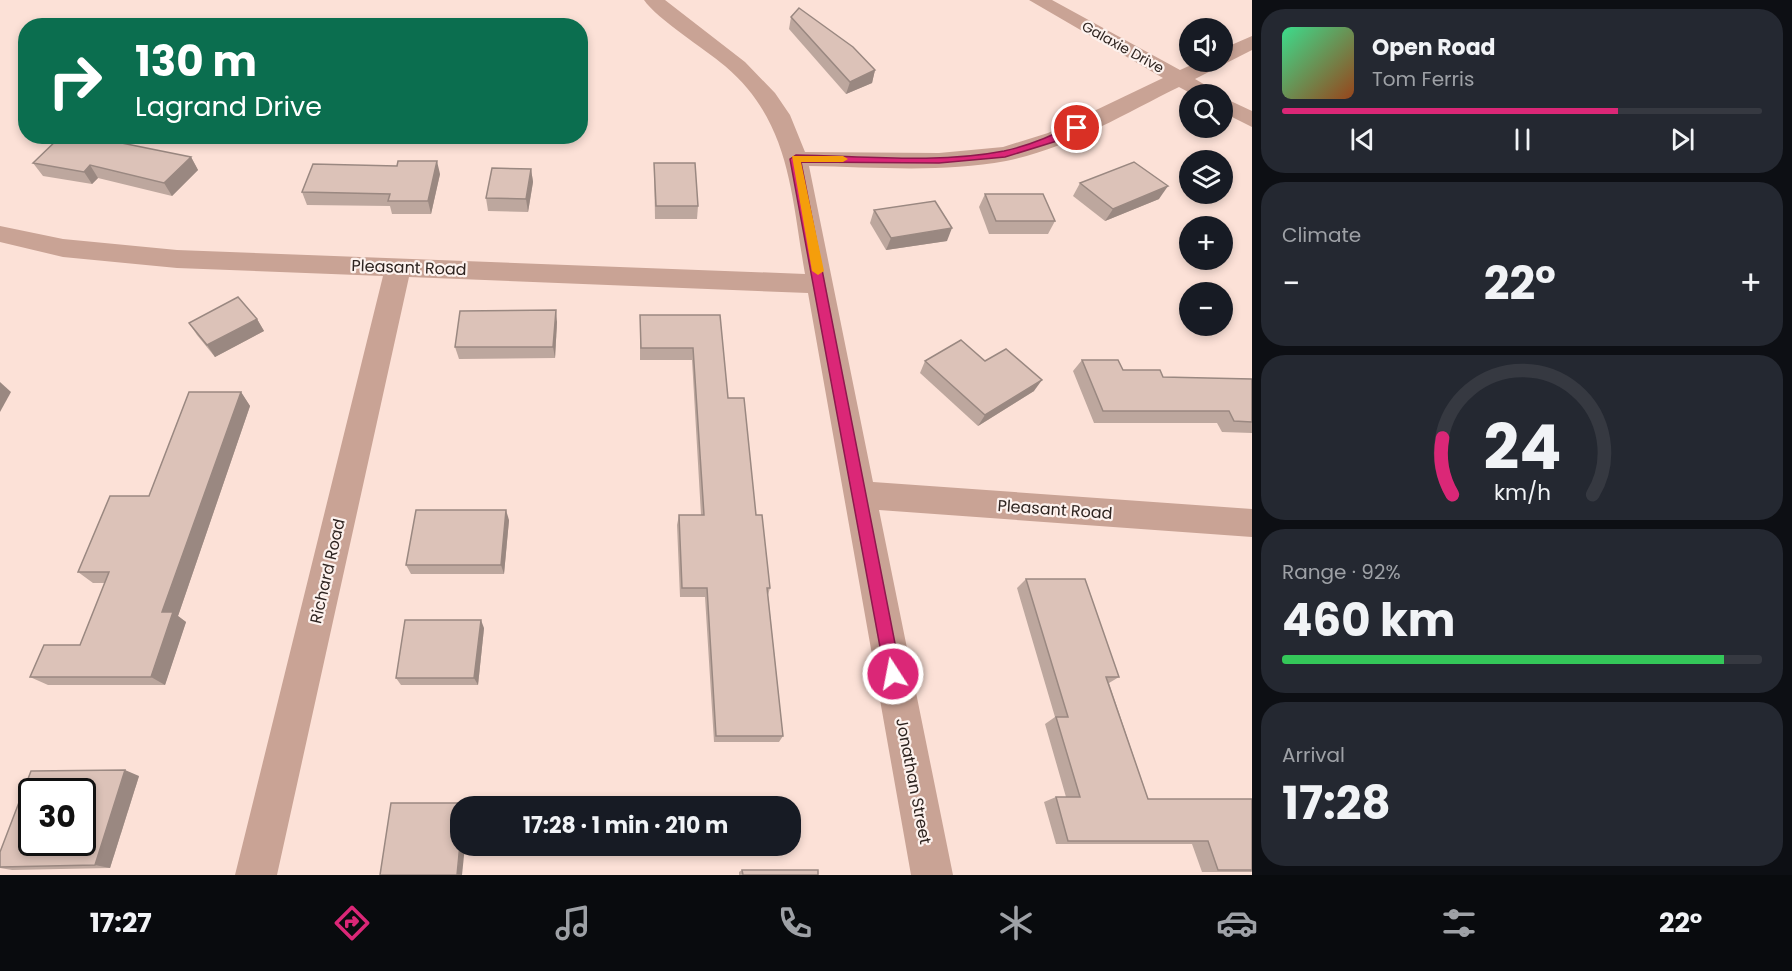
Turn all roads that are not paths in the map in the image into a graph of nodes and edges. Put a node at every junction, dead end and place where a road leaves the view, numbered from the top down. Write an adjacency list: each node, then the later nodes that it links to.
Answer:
1 (653, 0): 10 (street, Jonathan Street)
2 (1038, 0): 6 (street, Galaxie Drive)
3 (1252, 42): 4 (street)
4 (1233, 52)
5 (1191, 72): 6 (street)
6 (1178, 78): 7 (street, Galaxie Drive); 10 (street)
7 (1189, 84)
8 (1233, 109): 9 (street)
9 (1252, 120)
10 (796, 159): 13 (street, Jonathan Street)
11 (0, 234): 12 (street, Pleasant Road)
12 (398, 267): 13 (street, Pleasant Road); 16 (street, Richard Road)
13 (820, 284): 14 (street, Jonathan Street)
14 (858, 495): 15 (street, Pleasant Road); 17 (street, Jonathan Street)
15 (1252, 523)
16 (256, 875)
17 (932, 875)

